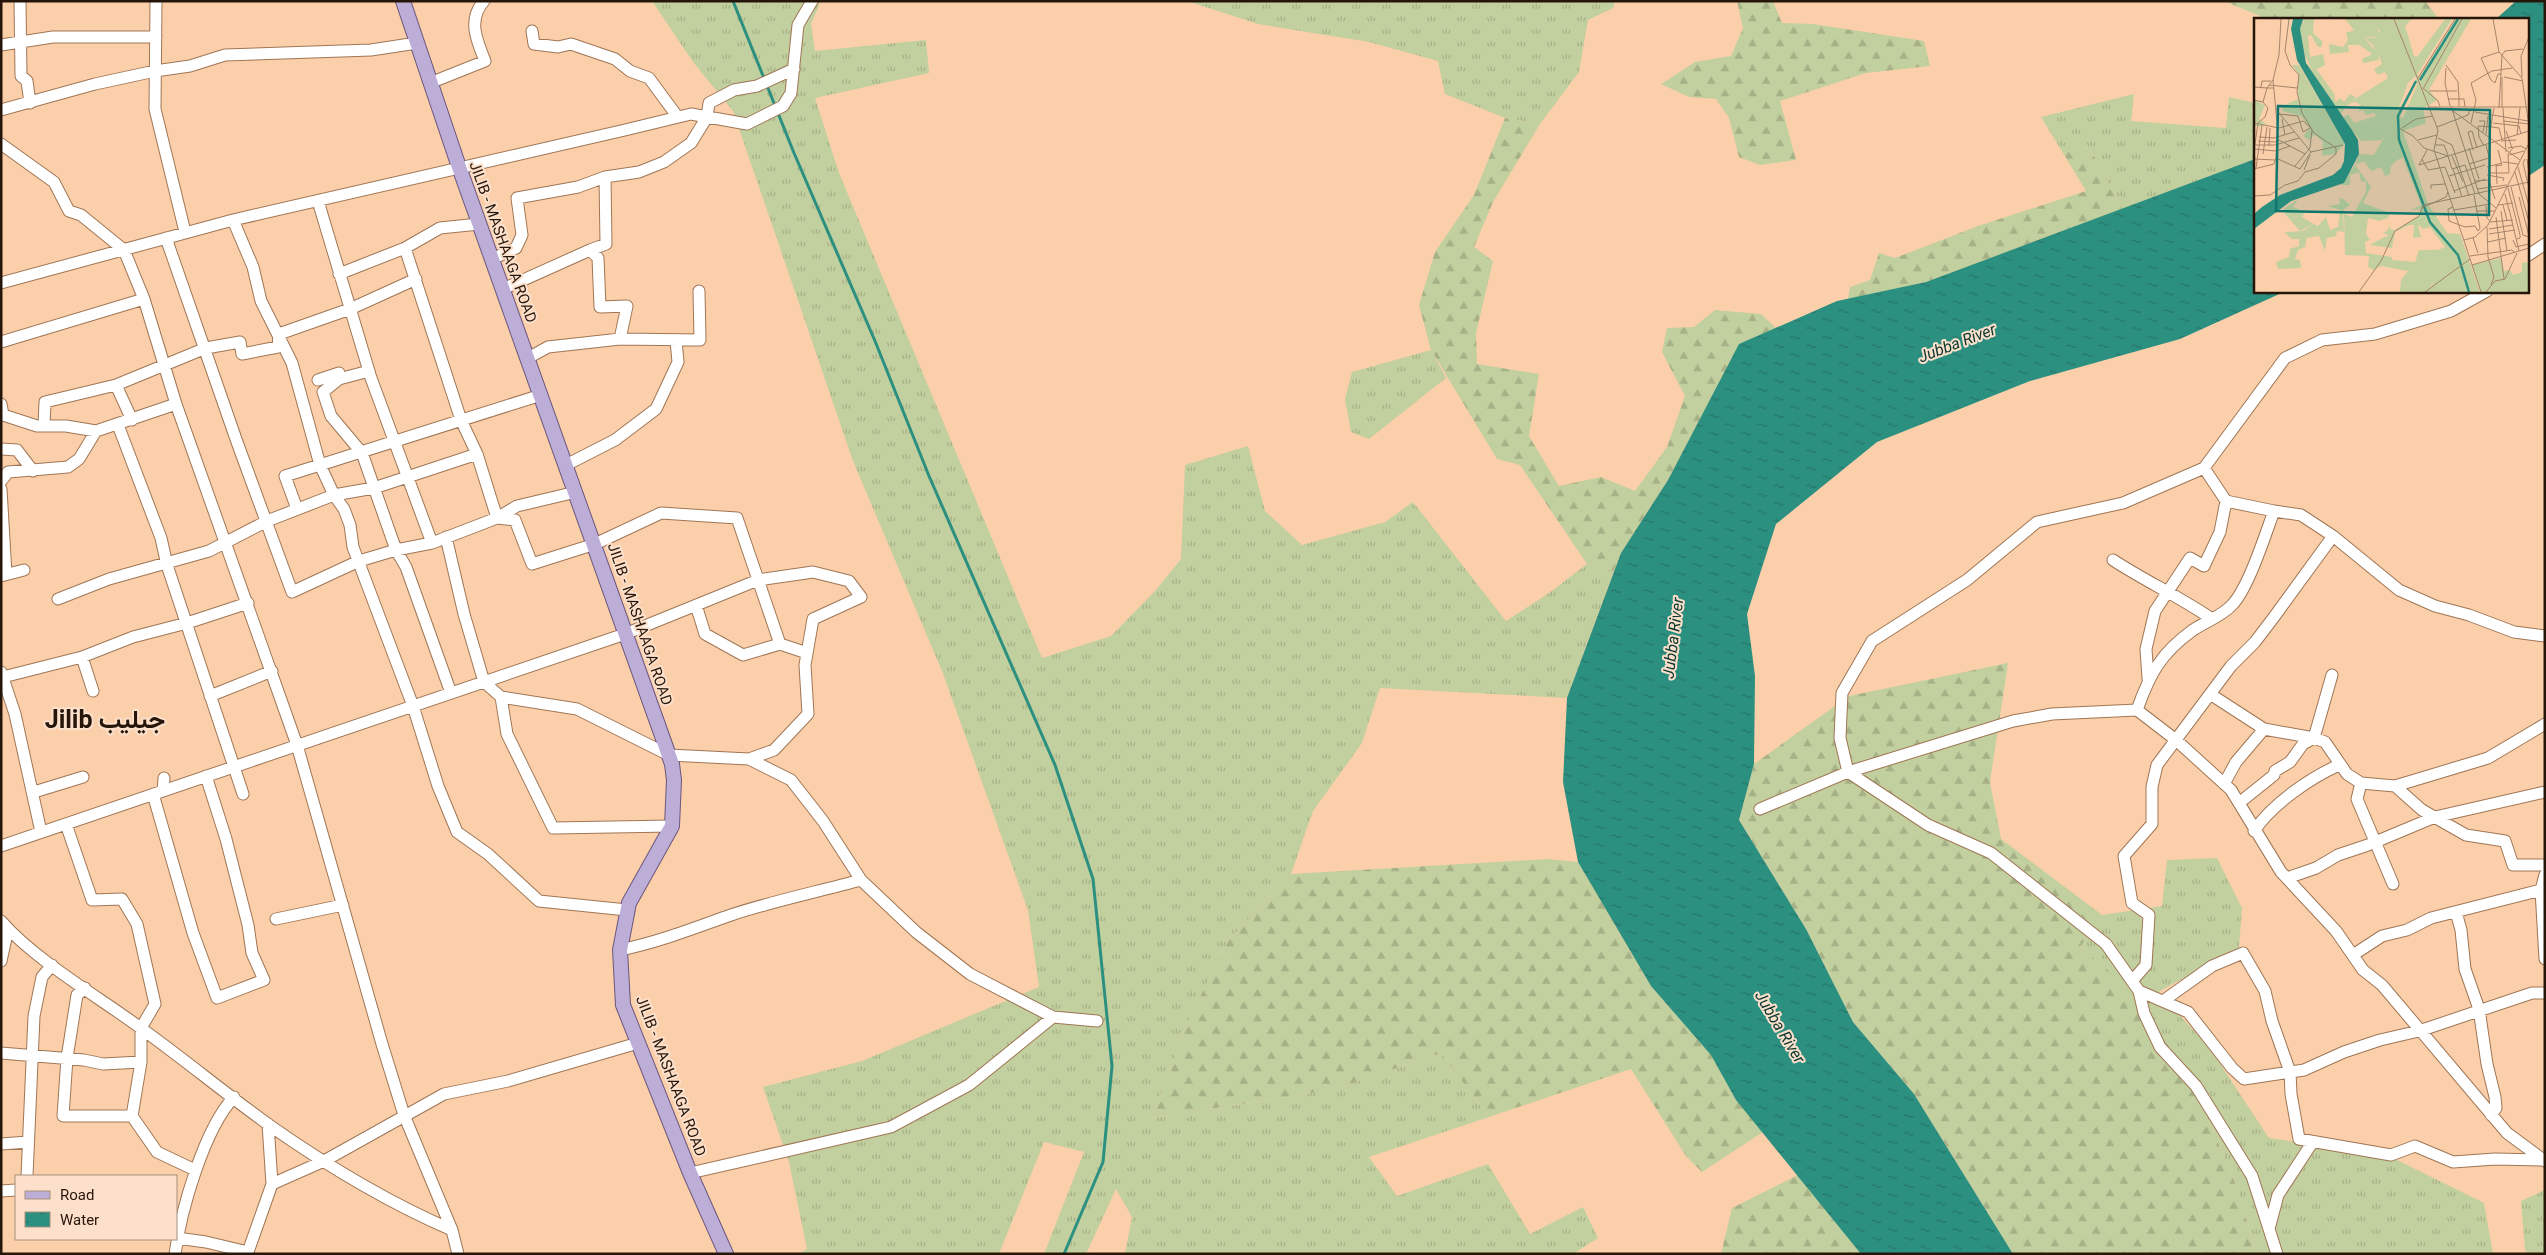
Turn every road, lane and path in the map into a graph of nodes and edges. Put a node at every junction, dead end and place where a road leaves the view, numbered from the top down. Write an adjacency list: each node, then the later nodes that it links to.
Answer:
1 (20, 1): 8 (street)
2 (156, 1): 7 (street)
3 (403, 1): 9 (main road, JILIB - MASHAAGA ROAD)
4 (484, 1): 13 (street)
5 (812, 1): 11 (street)
6 (532, 31): 16 (street)
7 (156, 37): 8 (street); 12 (street)
8 (22, 41): 10 (street); 14 (street)
9 (417, 43): 12 (street); 13 (main road, JILIB - MASHAAGA ROAD)
10 (1, 45)
11 (794, 69): 17 (street); 17 (street)
12 (155, 70): 14 (street); 24 (street)
13 (430, 83): 19 (main road, JILIB - MASHAAGA ROAD)
14 (30, 103): 15 (street)
15 (1, 110)
16 (677, 116): 17 (street); 19 (street)
17 (707, 117): 20 (street)
18 (1, 144): 28 (street)
19 (459, 168): 21 (street); 23 (main road, JILIB - MASHAAGA ROAD)
20 (605, 177): 29 (street); 31 (street)
21 (318, 201): 22 (street); 32 (street)
22 (232, 220): 24 (street); 40 (street)
23 (479, 224): 27 (street); 31 (main road, JILIB - MASHAAGA ROAD)
24 (185, 232): 25 (street)
25 (166, 238): 28 (street); 44 (street)
26 (2545, 244): 30 (street)
27 (405, 248): 32 (street); 33 (street)
28 (124, 250): 34 (street); 38 (street)
29 (590, 250): 35 (street); 41 (street)
30 (2528, 255)
31 (492, 259): 35 (main road, JILIB - MASHAAGA ROAD)
32 (339, 274): 39 (street)
33 (416, 279): 39 (street); 57 (street)
34 (1, 283)
35 (503, 289): 45 (main road, JILIB - MASHAAGA ROAD)
36 (698, 291): 42 (street)
37 (2486, 292): 67 (street)
38 (144, 299): 43 (street); 46 (street)
39 (350, 308): 40 (street); 47 (street)
40 (279, 334): 44 (street); 53 (street)
41 (620, 339): 42 (street); 45 (street)
42 (676, 340): 65 (street)
43 (1, 342)
44 (206, 348): 46 (street); 80 (street)
45 (528, 358): 52 (main road, JILIB - MASHAAGA ROAD)
46 (165, 366): 50 (street); 54 (street)
47 (369, 371): 48 (street); 61 (street)
48 (339, 379): 49 (street); 51 (street)
49 (318, 380)
50 (116, 385): 56 (street); 59 (street)
51 (323, 392): 53 (street); 63 (street)
52 (541, 395): 57 (street); 65 (main road, JILIB - MASHAAGA ROAD)
53 (302, 398): 66 (street)
54 (176, 404): 56 (street); 84 (street)
55 (2, 411): 59 (street)
56 (132, 420): 58 (street)
57 (461, 420): 61 (street); 64 (street)
58 (118, 425): 60 (street); 89 (street)
59 (44, 426): 60 (street)
60 (96, 431): 68 (street)
61 (393, 442): 63 (street); 69 (street)
62 (1, 449): 68 (street)
63 (362, 453): 66 (street); 71 (street)
64 (477, 454): 69 (street); 79 (street)
65 (566, 464): 73 (main road, JILIB - MASHAAGA ROAD)
66 (320, 465): 74 (street); 77 (street)
67 (2204, 468): 75 (street); 125 (street)
68 (33, 471): 70 (street)
69 (407, 477): 71 (street); 83 (street)
70 (1, 482)
71 (374, 488): 74 (street); 86 (street)
72 (1, 489): 76 (street)
73 (576, 492): 79 (street); 85 (main road, JILIB - MASHAAGA ROAD)
74 (334, 495): 77 (street); 88 (street)
75 (2226, 501): 78 (street); 93 (street)
76 (2, 502): 91 (street)
77 (297, 509): 80 (street)
78 (2274, 510): 81 (street); 97 (street)
79 (497, 518): 82 (street); 85 (street)
80 (267, 521): 84 (street); 88 (street)
81 (2333, 536): 100 (street); 111 (street)
82 (446, 537): 83 (street); 108 (street)
83 (432, 543): 86 (street)
84 (227, 544): 89 (street); 95 (street)
85 (595, 544): 92 (street); 99 (main road, JILIB - MASHAAGA ROAD)
86 (396, 550): 88 (street); 110 (street)
87 (2113, 560): 93 (street)
88 (359, 561): 114 (street)
89 (167, 565): 94 (street); 98 (street)
90 (24, 570): 91 (street)
91 (4, 575)
92 (758, 580): 96 (street); 101 (street); 102 (street)
93 (2168, 591): 97 (street); 107 (street)
94 (58, 599)
95 (248, 603): 98 (street); 104 (street)
96 (696, 606): 99 (street); 101 (street)
97 (2212, 619): 107 (street)
98 (188, 623): 103 (street); 112 (street)
99 (625, 634): 108 (street); 121 (main road, JILIB - MASHAAGA ROAD)
100 (2545, 636)
101 (780, 644): 102 (street)
102 (807, 653): 122 (street)
103 (82, 657): 105 (street); 109 (street)
104 (272, 671): 112 (street); 120 (street)
105 (2, 674): 132 (street)
106 (2332, 675): 118 (street)
107 (2148, 678): 115 (street)
108 (484, 682): 110 (street); 113 (street)
109 (93, 691)
110 (451, 693): 114 (street)
111 (2210, 694): 117 (street); 119 (street)
112 (210, 696): 124 (street)
113 (501, 697): 121 (street); 140 (street)
114 (412, 706): 120 (street); 152 (street)
115 (2137, 710): 119 (street); 125 (street)
116 (2545, 724): 131 (street)
117 (2264, 729): 118 (street); 130 (street)
118 (2314, 738): 123 (street); 136 (street)
119 (2176, 740): 130 (street); 161 (street)
120 (298, 745): 124 (street); 151 (street)
121 (669, 755): 122 (street); 140 (main road, JILIB - MASHAAGA ROAD)
122 (749, 759): 148 (street)
123 (2339, 765): 129 (street); 141 (street)
124 (234, 767): 127 (street); 135 (street)
125 (1848, 772): 137 (street); 161 (street)
126 (83, 776): 132 (street)
127 (206, 776): 133 (street); 133 (street)
128 (164, 778): 133 (street)
129 (2361, 783): 131 (street); 143 (street)
130 (2224, 784): 136 (street)
131 (2395, 786): 138 (street)
132 (34, 792): 142 (street)
133 (158, 792): 139 (street)
134 (2545, 792): 138 (street)
135 (243, 794)
136 (2239, 803): 141 (street)
137 (1760, 809)
138 (2435, 817): 143 (street); 145 (street)
139 (66, 824): 142 (street); 169 (street)
140 (672, 826): 152 (main road, JILIB - MASHAAGA ROAD)
141 (2254, 831): 147 (street)
142 (42, 832): 144 (street)
143 (2376, 842): 147 (street); 149 (street)
144 (1, 846)
145 (2545, 865)
146 (2545, 875): 150 (street)
147 (2286, 878): 157 (street)
148 (861, 880): 156 (street); 167 (street)
149 (2393, 884)
150 (2543, 889): 153 (street); 158 (street)
151 (343, 905): 154 (street); 178 (street)
152 (627, 910): 156 (main road, JILIB - MASHAAGA ROAD)
153 (2456, 912): 157 (street); 166 (street)
154 (276, 918)
155 (5, 925): 159 (street); 160 (street)
156 (620, 950): 171 (main road, JILIB - MASHAAGA ROAD)
157 (2353, 955): 170 (street)
158 (2545, 959)
159 (1, 961)
160 (52, 964): 162 (street); 173 (street)
161 (2132, 980): 163 (street)
162 (85, 988): 169 (street); 174 (street)
163 (2139, 991): 165 (street); 194 (street)
164 (2545, 993): 166 (street)
165 (2163, 1002): 176 (street); 176 (street)
166 (2479, 1009): 170 (street); 179 (street)
167 (1053, 1017): 168 (street); 188 (street)
168 (1097, 1021)
169 (141, 1028): 175 (street); 177 (street)
170 (2419, 1031): 176 (street); 179 (street)
171 (638, 1043): 178 (street); 188 (main road, JILIB - MASHAAGA ROAD)
172 (1, 1053): 173 (street)
173 (34, 1057): 174 (street); 182 (street)
174 (67, 1058): 175 (street); 180 (street)
175 (141, 1062): 180 (street)
176 (2290, 1072): 183 (street)
177 (234, 1097): 181 (street); 187 (street)
178 (404, 1115): 185 (street); 195 (street)
179 (2492, 1115): 186 (street)
180 (132, 1116): 187 (street)
181 (268, 1124): 185 (street); 190 (street)
182 (28, 1142): 184 (street); 189 (street)
183 (2312, 1143): 186 (street); 194 (street)
184 (1, 1144)
185 (324, 1161): 190 (street); 195 (street)
186 (2545, 1161)
187 (195, 1170): 193 (street)
188 (690, 1173): 201 (main road, JILIB - MASHAAGA ROAD)
189 (27, 1175)
190 (272, 1184): 198 (street)
191 (15, 1190): 192 (street)
192 (1, 1191)
193 (179, 1222): 196 (street)
194 (2269, 1229): 202 (street)
195 (452, 1230): 200 (street)
196 (178, 1238): 198 (street)
197 (178, 1240): 199 (street)
198 (248, 1253)
199 (176, 1254)
200 (458, 1254)
201 (726, 1254)
202 (2276, 1254)

